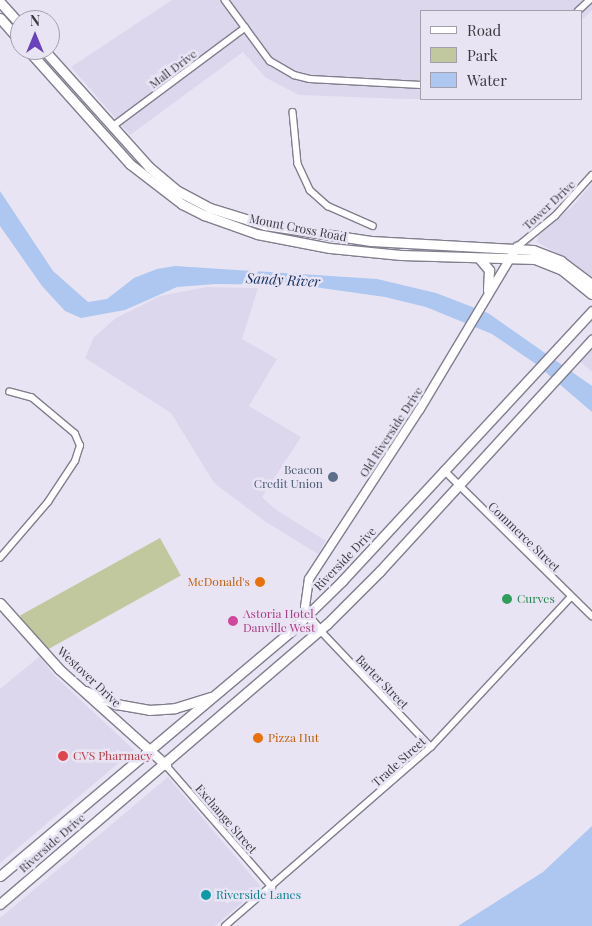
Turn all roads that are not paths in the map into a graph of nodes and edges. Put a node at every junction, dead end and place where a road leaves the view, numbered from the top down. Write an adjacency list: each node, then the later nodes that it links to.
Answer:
1 (225, 0): 7 (street)
2 (590, 0): 4 (street)
3 (0, 2): 5 (main road)
4 (579, 10)
5 (10, 13)
6 (0, 18): 8 (main road)
7 (246, 28): 11 (street); 13 (street, Mall Drive)
8 (10, 30)
9 (37, 60): 17 (main road, Mount Cross Road)
10 (53, 60): 13 (main road, Mount Cross Road)
11 (420, 85)
12 (293, 112): 15 (street)
13 (112, 127): 16 (main road, Mount Cross Road)
14 (592, 175): 16 (street, Tower Drive)
15 (373, 226)
16 (516, 247): 18 (street, Old Riverside Drive); 19 (main road, Mount Cross Road)
17 (479, 258): 18 (main road, Mount Cross Road); 20 (main road)
18 (509, 258): 20 (street, Old Riverside Drive); 21 (main road, Mount Cross Road)
19 (592, 284)
20 (487, 292): 30 (street, Old Riverside Drive)
21 (592, 294)
22 (592, 311): 25 (main road, Riverside Drive)
23 (590, 343): 26 (main road, Riverside Drive)
24 (10, 392): 27 (street)
25 (444, 470): 26 (street, Commerce Street); 30 (main road, Riverside Drive)
26 (458, 486): 28 (street, Commerce Street); 32 (main road, Riverside Drive)
27 (0, 558)
28 (571, 597): 31 (street, Commerce Street); 35 (street, Trade Street)
29 (0, 603): 33 (main road, Westover Drive)
30 (308, 615): 32 (street); 34 (main road, Riverside Drive)
31 (592, 616)
32 (320, 630): 35 (street, Barter Street); 37 (main road, Riverside Drive)
33 (85, 691): 34 (main road); 36 (main road, Westover Drive)
34 (220, 693): 36 (main road, Riverside Drive)
35 (431, 747): 39 (street, Trade Street)
36 (150, 752): 37 (main road, Westover Drive); 38 (main road, Riverside Drive)
37 (166, 764): 39 (street, Exchange Street); 40 (main road, Riverside Drive)
38 (0, 876)
39 (272, 887): 41 (street, Trade Street)
40 (0, 904)
41 (225, 926)

